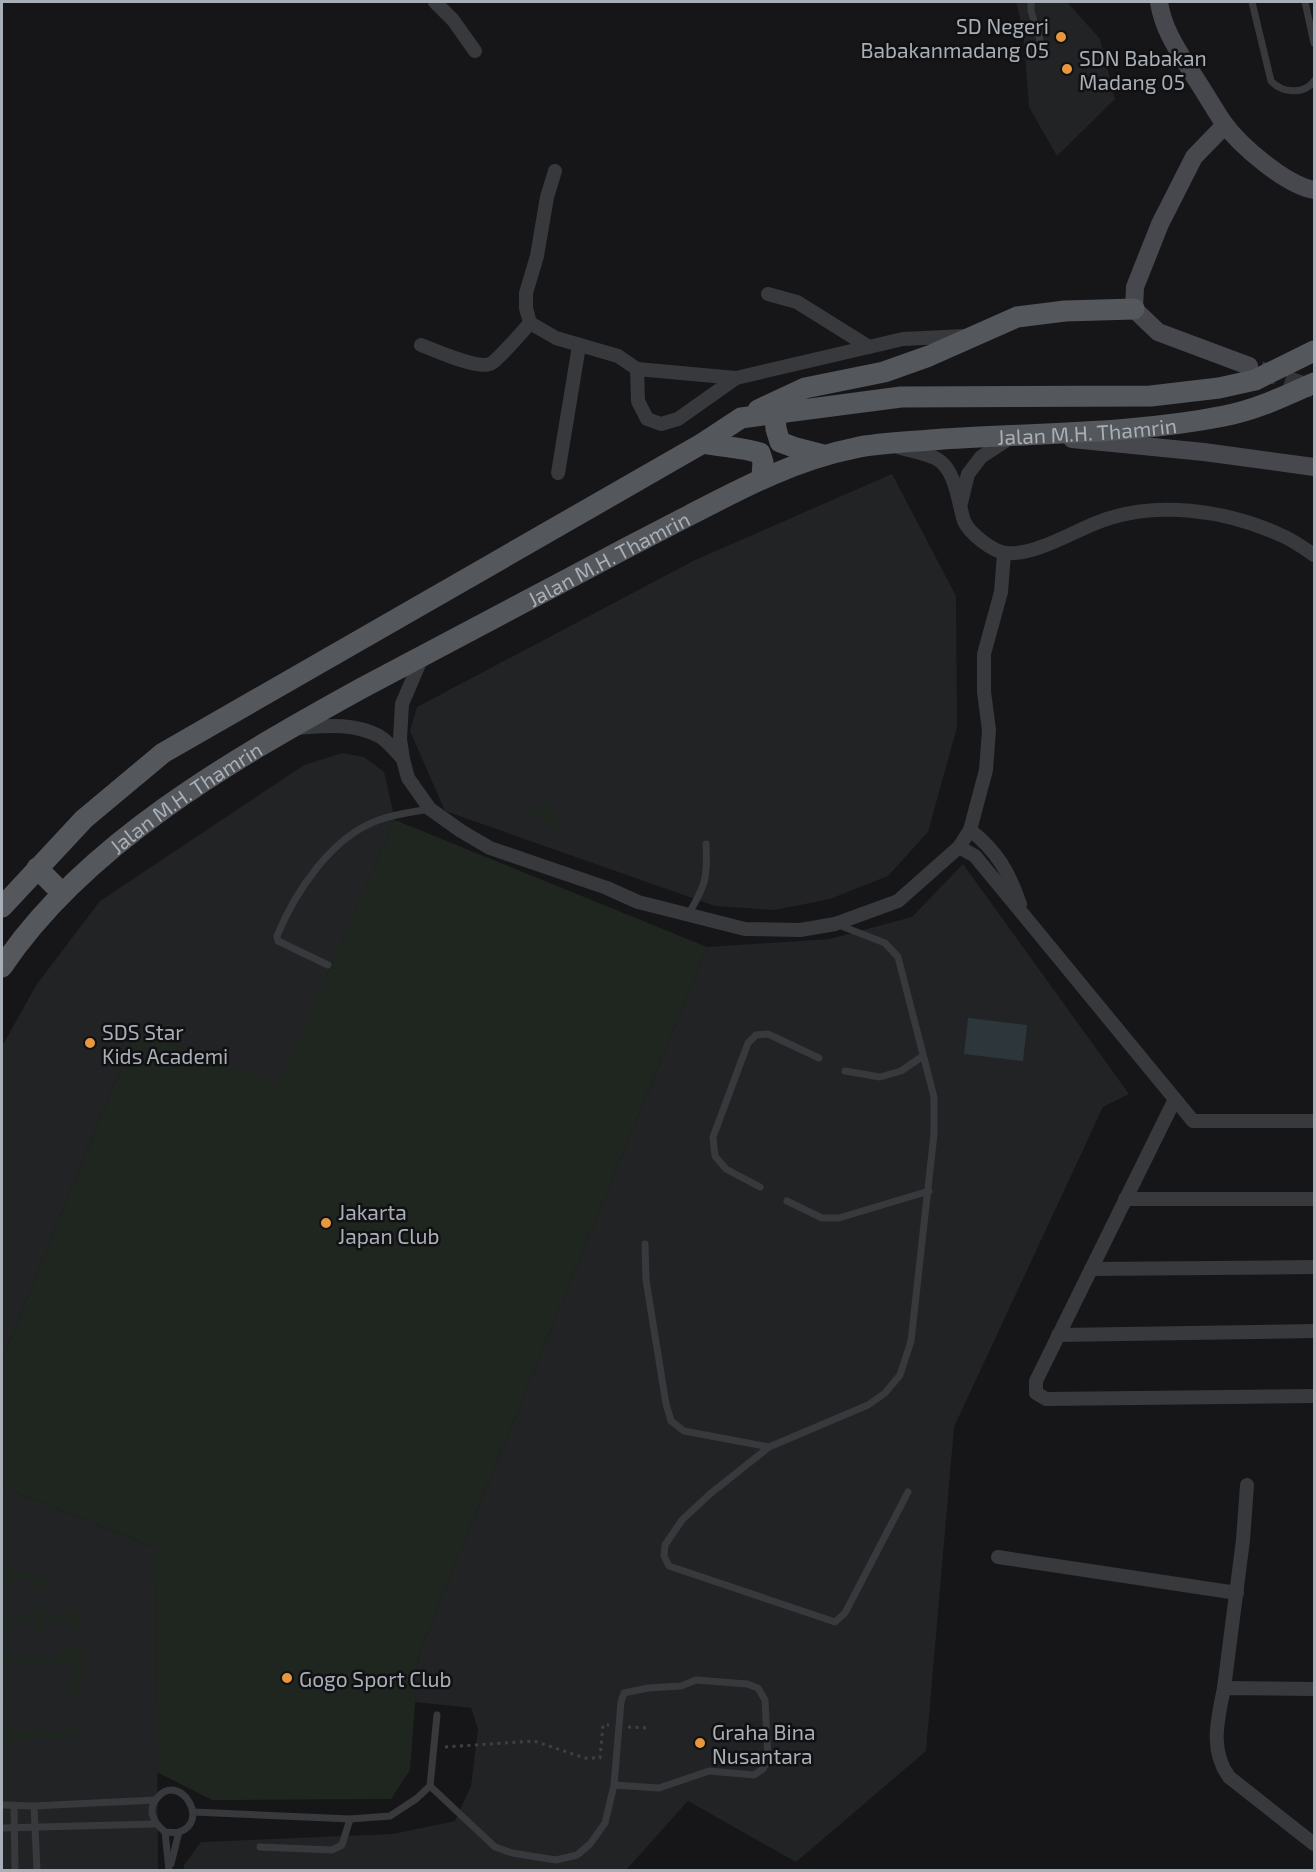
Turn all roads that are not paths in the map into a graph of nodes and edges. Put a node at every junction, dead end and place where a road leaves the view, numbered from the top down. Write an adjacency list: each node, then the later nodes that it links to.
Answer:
1 (435, 2): 7 (street)
2 (1031, 2): 8 (lane)
3 (1159, 2): 10 (main road)
4 (1252, 2): 9 (lane)
5 (1305, 2): 6 (lane)
6 (1314, 43)
7 (475, 51)
8 (1044, 53)
9 (1314, 81)
10 (1225, 124): 12 (main road); 14 (main road)
11 (555, 171): 15 (street)
12 (1314, 190)
13 (768, 294): 19 (street)
14 (1134, 309): 16 (main road); 21 (main road)
15 (530, 323): 17 (street); 18 (street)
16 (975, 335): 19 (street); 26 (main road)
17 (421, 345)
18 (579, 346): 22 (street); 32 (street)
19 (869, 347): 23 (street)
20 (1314, 351): 25 (main road, Jalan M.H. Thamrin)
21 (1250, 366)
22 (637, 369): 23 (street); 23 (street)
23 (736, 378)
24 (1314, 383): 27 (main road, Jalan M.H. Thamrin)
25 (775, 414): 26 (main road, Jalan M.H. Thamrin); 30 (main road)
26 (741, 418): 28 (main road, Jalan M.H. Thamrin)
27 (1016, 434): 29 (main road, Jalan M.H. Thamrin); 31 (main road); 34 (street)
28 (703, 443): 33 (main road); 44 (main road, Jalan M.H. Thamrin)
29 (885, 444): 30 (main road, Jalan M.H. Thamrin); 34 (street)
30 (823, 455): 33 (main road, Jalan M.H. Thamrin)
31 (1314, 467)
32 (558, 473)
33 (762, 477): 37 (main road, Jalan M.H. Thamrin)
34 (961, 505): 35 (street)
35 (1004, 554): 36 (street); 41 (street)
36 (1314, 555)
37 (423, 655): 38 (main road, Jalan M.H. Thamrin); 39 (street)
38 (288, 729): 39 (street); 45 (main road, Jalan M.H. Thamrin)
39 (403, 759): 40 (street)
40 (430, 808): 48 (street); 50 (lane)
41 (969, 830): 43 (street); 47 (street)
42 (706, 844): 48 (lane)
43 (960, 847): 47 (street); 49 (street)
44 (37, 868): 45 (main road); 46 (main road, Jalan M.H. Thamrin)
45 (62, 894): 51 (main road, Jalan M.H. Thamrin)
46 (3, 905)
47 (1024, 914): 55 (street)
48 (688, 915): 49 (street)
49 (835, 924): 52 (lane)
50 (328, 965)
51 (2, 967)
52 (923, 1056): 54 (lane); 58 (lane)
53 (819, 1058): 57 (lane)
54 (845, 1071)
55 (1175, 1099): 56 (street); 59 (street)
56 (1314, 1121)
57 (760, 1186)
58 (929, 1191): 61 (lane); 68 (lane)
59 (1125, 1199): 60 (street); 64 (street)
60 (1314, 1199)
61 (786, 1201)
62 (645, 1244): 68 (lane)
63 (1314, 1267): 64 (street)
64 (1091, 1269): 66 (street)
65 (1314, 1331): 66 (street)
66 (1058, 1335): 67 (street)
67 (1314, 1396)
68 (769, 1447): 70 (lane)
69 (1247, 1485): 72 (street)
70 (908, 1492)
71 (998, 1557): 72 (street)
72 (1237, 1593): 73 (street)
73 (1224, 1688): 74 (street); 90 (street)
74 (1314, 1689)
75 (437, 1715): 77 (lane)
76 (614, 1785): 76 (lane); 77 (lane)
77 (430, 1786): 83 (lane)
78 (155, 1800): 81 (lane); 82 (lane); 84 (lane)
79 (2, 1805): 80 (lane)
80 (14, 1805): 81 (lane); 85 (lane)
81 (34, 1806): 86 (lane)
82 (193, 1812): 83 (lane); 89 (lane)
83 (350, 1819): 91 (lane)
84 (155, 1824): 86 (lane); 88 (lane)
85 (15, 1827): 86 (lane); 87 (lane); 92 (lane)
86 (34, 1827): 93 (lane)
87 (2, 1828)
88 (165, 1832): 89 (lane); 89 (lane)
89 (179, 1832)
90 (1314, 1844)
91 (260, 1847)
92 (15, 1870)
93 (37, 1870)

